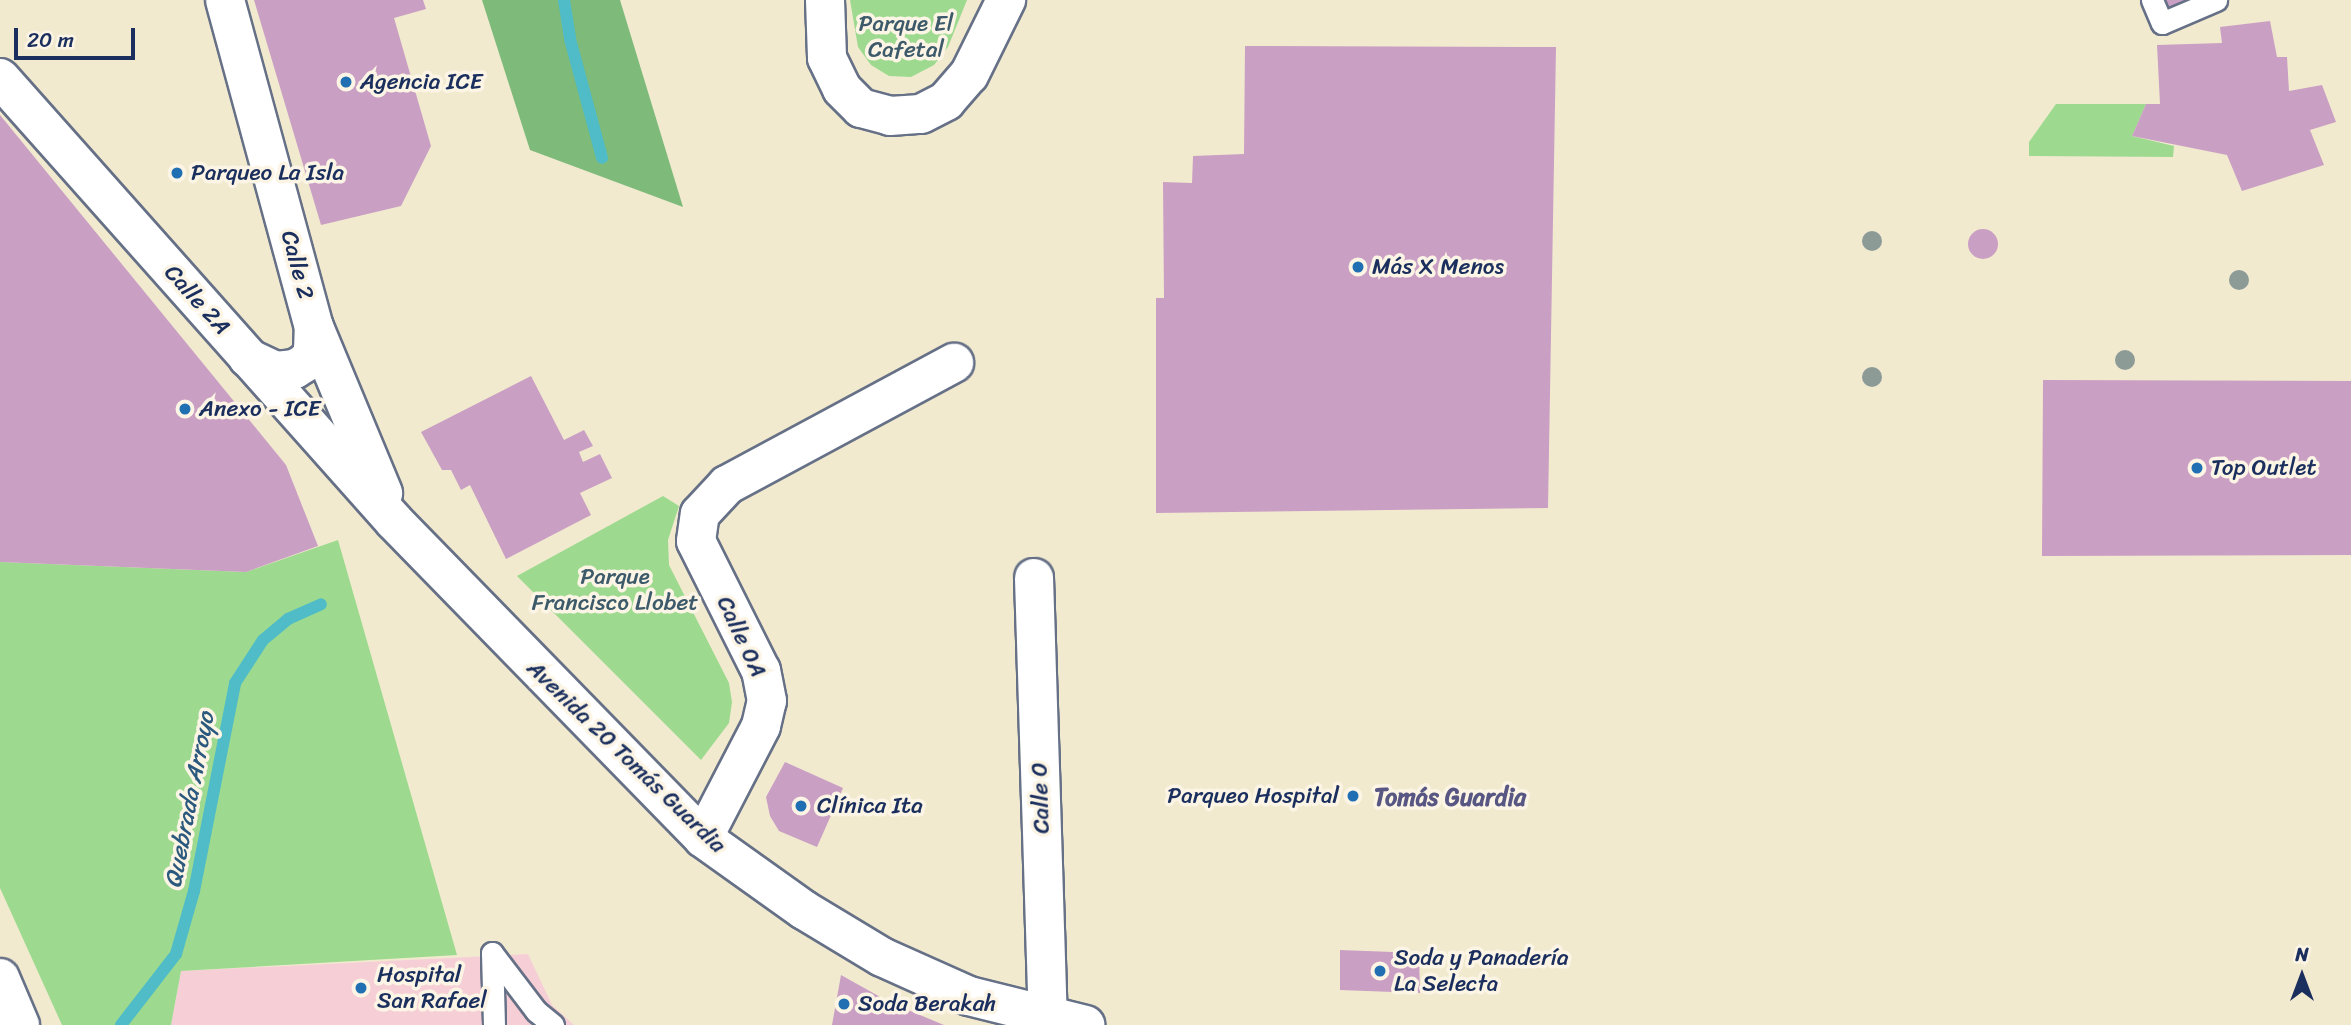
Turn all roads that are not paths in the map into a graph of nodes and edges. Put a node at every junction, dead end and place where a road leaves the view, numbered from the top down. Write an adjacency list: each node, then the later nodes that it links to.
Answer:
1 (225, 0): 7 (street, Calle 2)
2 (825, 0): 3 (street)
3 (1006, 0)
4 (2152, 0): 5 (lane)
5 (2217, 0)
6 (0, 78): 8 (street, Calle 2A)
7 (314, 327): 8 (street); 10 (street, Calle 2)
8 (248, 358): 10 (street, Calle 2A)
9 (954, 363): 12 (street, Calle 0A)
10 (394, 521): 12 (street, Avenida 20 Tomás Guardia)
11 (1034, 578): 14 (street, Calle 0)
12 (703, 838): 14 (street, Avenida 20 Tomás Guardia)
13 (0, 978): 15 (street)
14 (1067, 1021)
15 (20, 1025)
16 (494, 1025): 17 (lane)
17 (553, 1025)

